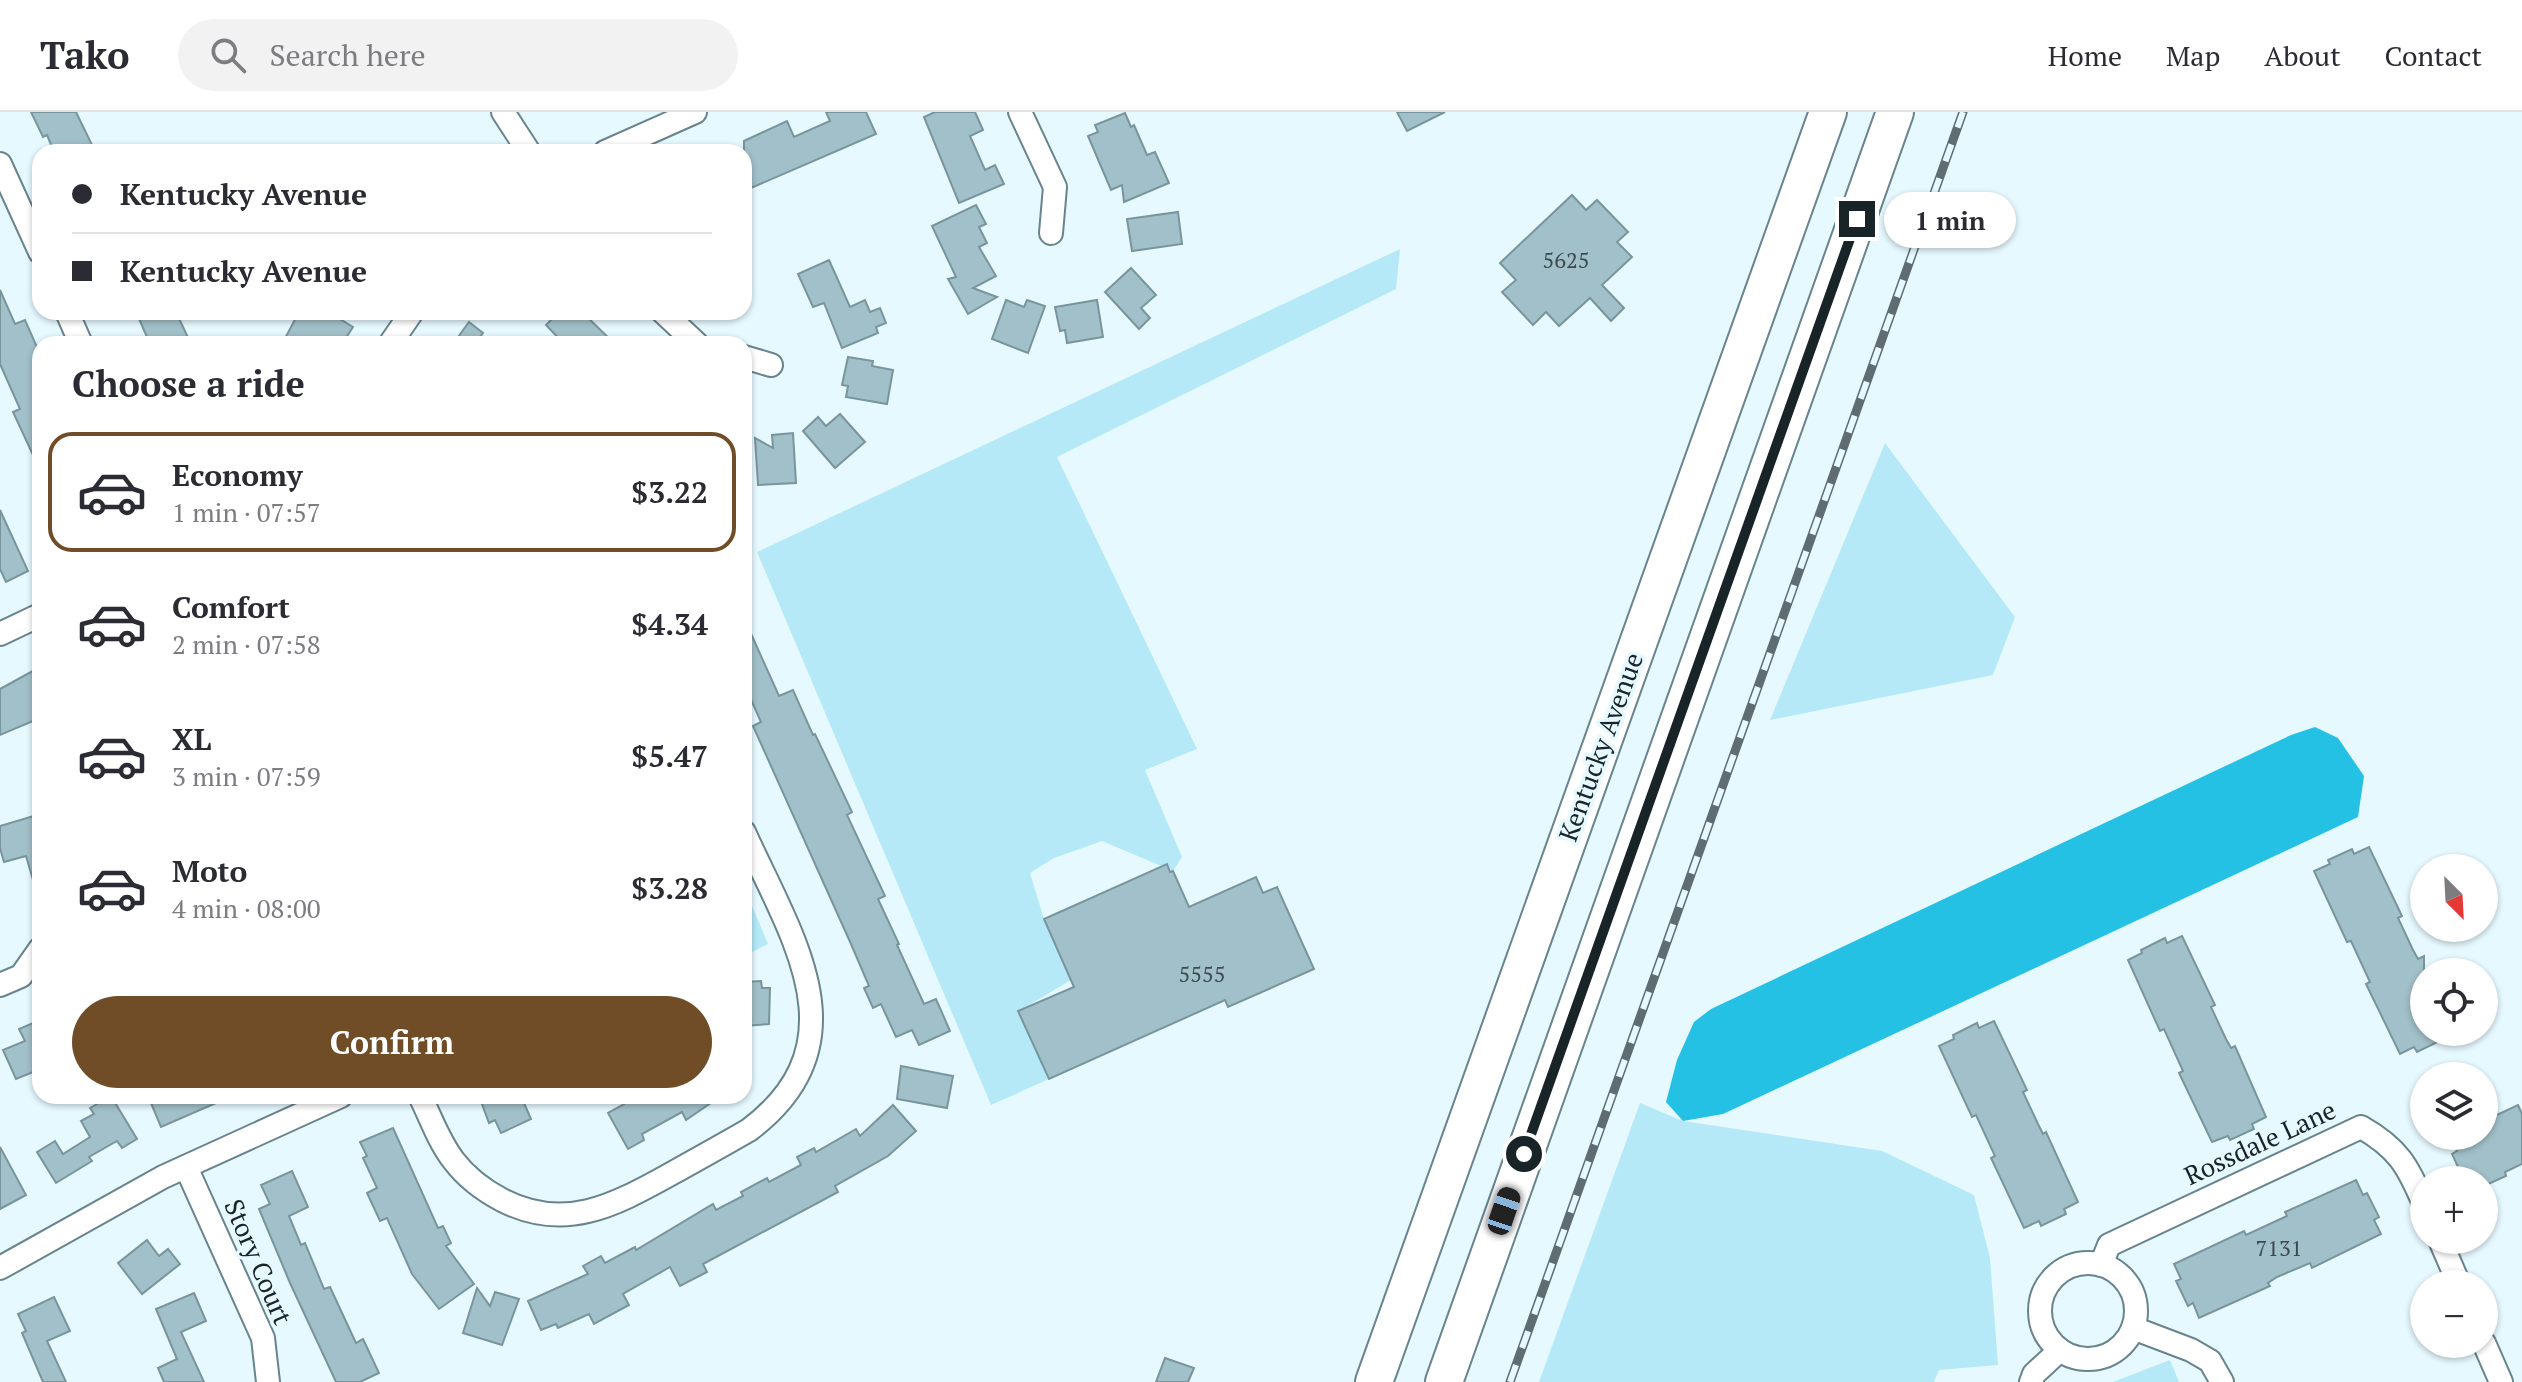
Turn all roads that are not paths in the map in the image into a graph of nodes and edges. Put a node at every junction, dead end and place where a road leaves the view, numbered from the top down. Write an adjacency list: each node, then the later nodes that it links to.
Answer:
1 (503, 112): 6 (street)
2 (695, 112): 7 (street)
3 (1020, 112): 9 (street)
4 (1828, 112): 30 (main road, Kentucky Avenue)
5 (1895, 112): 31 (main road)
6 (524, 144)
7 (623, 144)
8 (0, 164): 10 (street)
9 (1051, 233)
10 (32, 234)
11 (672, 320): 12 (street)
12 (688, 336)
13 (752, 359): 14 (street)
14 (771, 365)
15 (32, 619): 16 (street)
16 (0, 634)
17 (752, 850): 21 (street)
18 (32, 960): 19 (street)
19 (0, 985)
20 (324, 1104): 22 (street)
21 (424, 1104)
22 (186, 1167): 25 (street); 29 (street, Story Court)
23 (2410, 1172): 24 (street, Rossdale Lane)
24 (2101, 1265): 26 (street); 27 (street)
25 (0, 1268)
26 (2133, 1328): 27 (street); 33 (street)
27 (2060, 1350): 32 (street)
28 (2491, 1358): 34 (street)
29 (268, 1382)
30 (1374, 1382)
31 (1444, 1382)
32 (2031, 1382)
33 (2222, 1382)
34 (2501, 1382)

